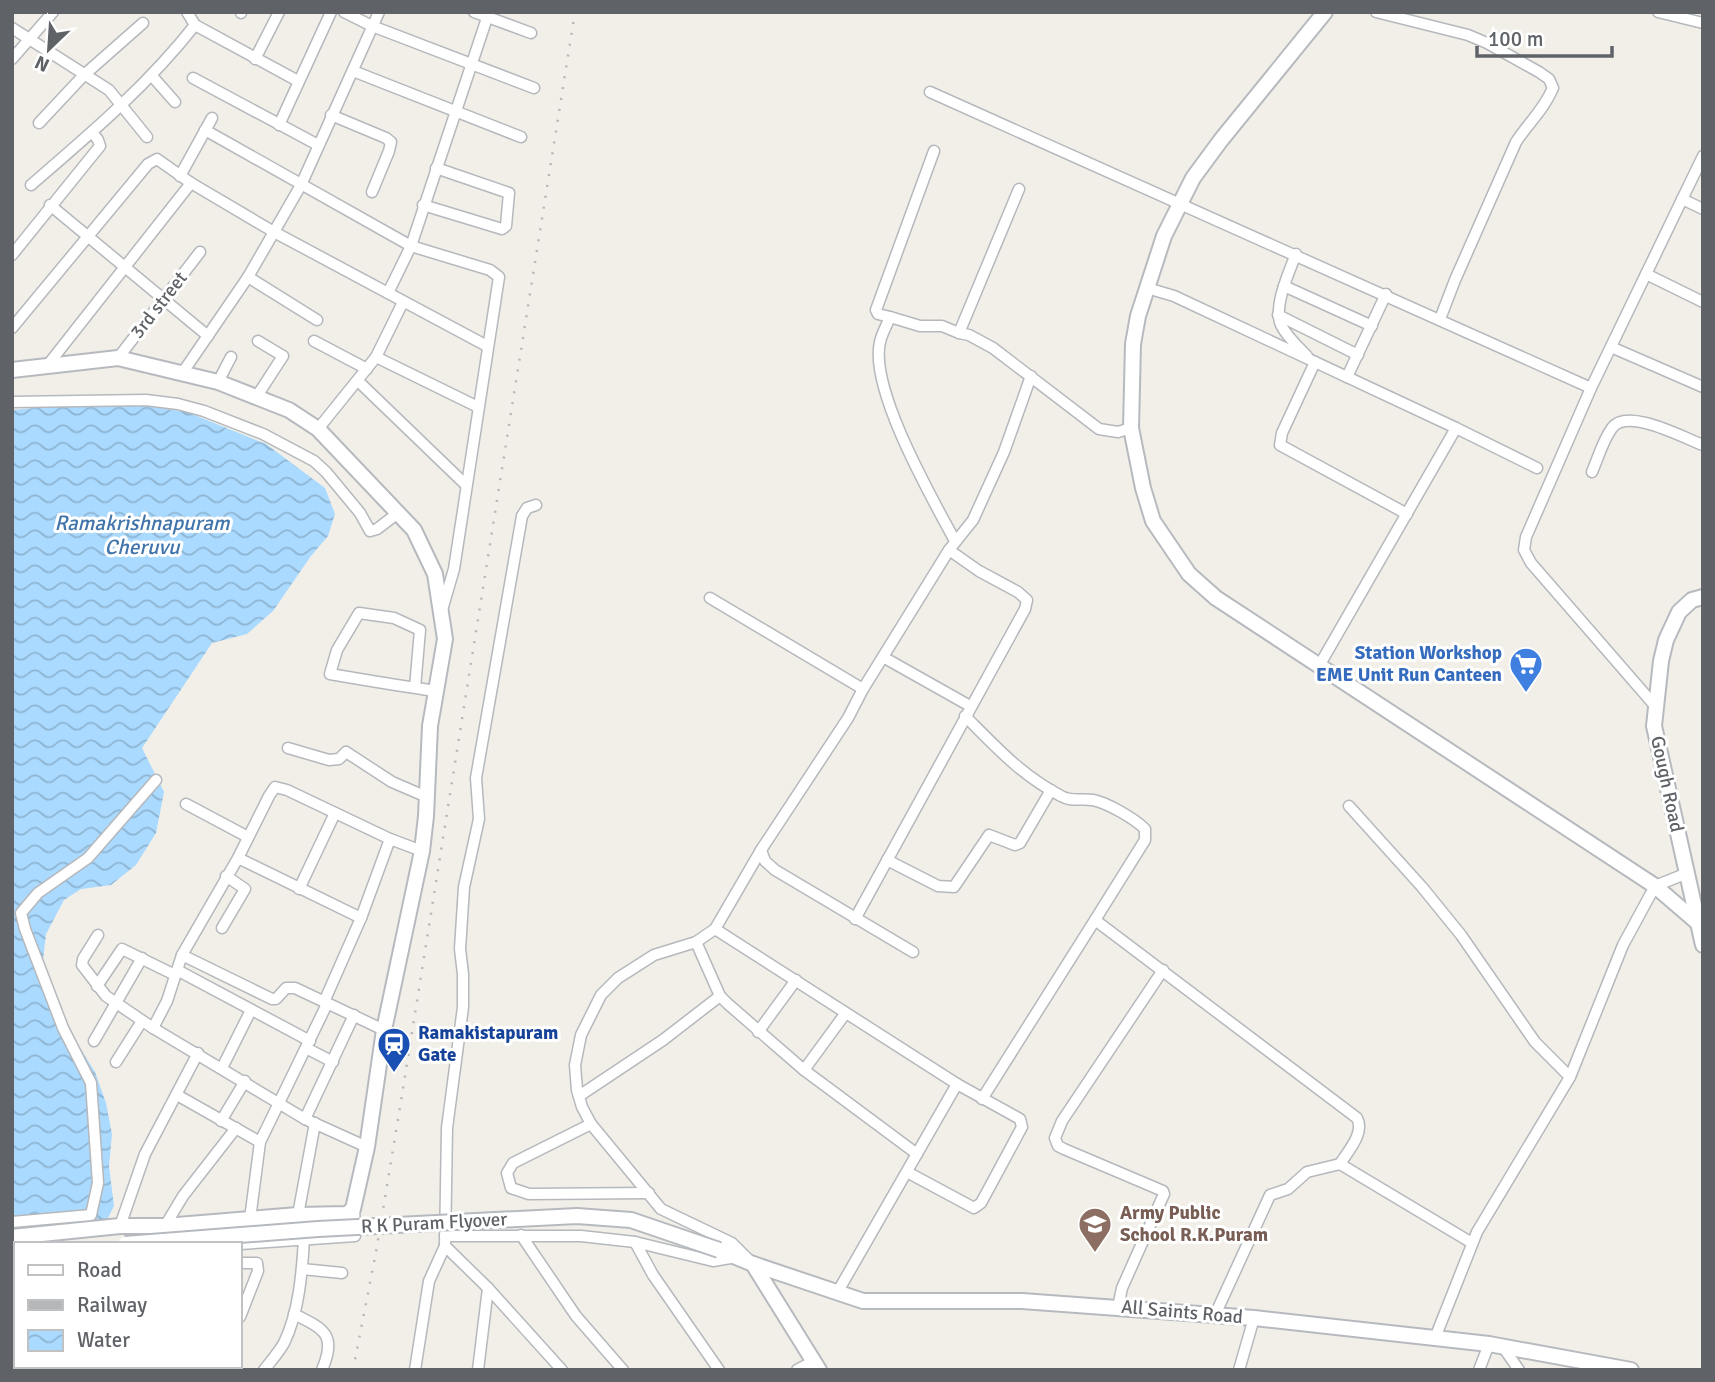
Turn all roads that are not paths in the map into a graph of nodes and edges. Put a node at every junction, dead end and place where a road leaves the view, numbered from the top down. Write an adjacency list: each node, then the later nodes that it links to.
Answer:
1 (53, 12): 18 (street)
2 (187, 12): 14 (street)
3 (279, 12): 20 (street)
4 (331, 12): 26 (street)
5 (344, 12): 15 (street)
6 (379, 12): 15 (street)
7 (474, 12): 11 (street)
8 (1325, 12): 51 (street)
9 (1376, 12): 73 (street)
10 (1660, 12): 13 (street)
11 (488, 15): 17 (street); 21 (street)
12 (143, 23): 23 (street)
13 (1703, 23)
14 (195, 25): 20 (street); 24 (street)
15 (372, 26): 21 (street); 22 (street)
16 (12, 28): 18 (street)
17 (531, 33)
18 (29, 40): 19 (street); 23 (street)
19 (12, 59)
20 (255, 59): 26 (street)
21 (471, 64): 27 (street); 31 (street)
22 (353, 71): 31 (street); 32 (street)
23 (84, 75): 30 (street); 34 (street)
24 (152, 76): 29 (street); 30 (street)
25 (193, 78): 35 (street)
26 (298, 81): 35 (street)
27 (534, 88)
28 (930, 92): 51 (street)
29 (175, 102)
30 (121, 107): 37 (street); 38 (street)
31 (455, 113): 39 (street); 43 (street)
32 (331, 115): 40 (street); 49 (street)
33 (212, 118): 36 (street)
34 (39, 123)
35 (279, 125): 40 (street)
36 (205, 131): 44 (street); 47 (street)
37 (92, 132): 46 (street); 52 (street)
38 (147, 137)
39 (521, 137)
40 (318, 145): 47 (street)
41 (934, 151): 72 (street)
42 (1703, 156): 50 (street)
43 (436, 168): 53 (street); 53 (street)
44 (180, 176): 45 (street); 56 (street)
45 (191, 183): 55 (street); 61 (street)
46 (31, 185)
47 (301, 185): 55 (street); 57 (street)
48 (1019, 189): 77 (street)
49 (372, 192)
50 (1682, 199): 54 (street); 62 (street)
51 (1181, 203): 59 (street); 65 (street)
52 (50, 205): 56 (street); 60 (street)
53 (423, 205): 57 (street)
54 (1703, 209)
55 (274, 232): 63 (street); 66 (street)
56 (87, 236): 61 (street); 76 (street)
57 (411, 246): 66 (street); 81 (street)
58 (200, 252): 68 (street, 3rd street)
59 (1296, 254): 64 (street); 67 (street)
60 (12, 256)
61 (125, 267): 68 (street); 88 (street)
62 (1646, 274): 70 (street); 82 (street)
63 (248, 277): 74 (street); 78 (street)
64 (1284, 286): 71 (street); 75 (street)
65 (1147, 288): 87 (street); 101 (street)
66 (388, 293): 69 (street)
67 (1386, 294): 73 (street); 75 (street)
68 (164, 299): 78 (street); 86 (street, 3rd street)
69 (403, 302): 81 (street); 85 (street)
70 (1703, 302)
71 (1278, 316): 83 (street); 87 (street)
72 (890, 317): 77 (street); 111 (street)
73 (1440, 319): 97 (street)
74 (317, 320)
75 (1372, 326): 83 (street)
76 (12, 328)
77 (959, 333): 92 (street)
78 (208, 336): 91 (street)
79 (258, 341): 98 (street)
80 (314, 341): 89 (street)
81 (487, 346): 100 (street)
82 (1611, 347): 96 (street); 97 (street)
83 (1358, 355): 93 (street)
84 (231, 357): 95 (street)
85 (376, 357): 89 (street); 100 (street)
86 (118, 358): 88 (street); 91 (street)
87 (1312, 361): 93 (street); 110 (street)
88 (47, 366): 90 (street)
89 (367, 369): 94 (street)
90 (12, 370)
91 (183, 372): 95 (street)
92 (1031, 376): 101 (street); 111 (street)
93 (1347, 377): 102 (street)
94 (358, 381): 103 (street); 107 (street)
95 (218, 382): 98 (street)
96 (1703, 387)
97 (1591, 388): 120 (street)
98 (257, 396): 103 (street)
99 (12, 402): 109 (street)
100 (478, 407): 107 (street)
101 (1131, 428): 116 (street)
102 (1456, 428): 105 (street); 110 (street)
103 (318, 429): 109 (street)
104 (1703, 445): 106 (street)
105 (1537, 468)
106 (1592, 472)
107 (466, 485): 114 (street)
108 (536, 505): 199 (street)
109 (398, 513): 114 (street)
110 (1407, 514): 116 (street)
111 (952, 546): 115 (street); 121 (street)
112 (1703, 597): 120 (street, Gough Road)
113 (710, 598): 118 (street)
114 (442, 610): 119 (street)
115 (883, 657): 118 (street); 121 (street)
116 (1319, 666): 137 (street)
117 (415, 688): 117 (street); 119 (street)
118 (863, 689): 131 (street)
119 (436, 691): 125 (street)
120 (1656, 707): 135 (street, Gough Road)
121 (968, 711): 124 (street); 134 (street)
122 (288, 748): 125 (street)
123 (156, 780): 193 (street)
124 (1051, 790): 134 (street); 141 (street)
125 (427, 797): 132 (street)
126 (186, 804): 129 (street)
127 (1349, 806): 172 (street)
128 (335, 813): 129 (street); 130 (street); 138 (street)
129 (248, 838): 133 (street)
130 (390, 839): 132 (street); 139 (street)
131 (761, 850): 140 (street); 144 (street)
132 (422, 851): 163 (street)
133 (237, 858): 136 (street); 138 (street)
134 (887, 860): 140 (street)
135 (1685, 874): 137 (street); 142 (street, Gough Road)
136 (226, 876): 143 (street); 149 (street)
137 (1656, 886): 142 (street); 172 (street)
138 (299, 889): 139 (street)
139 (360, 918): 156 (street)
140 (855, 919): 148 (street)
141 (1095, 920): 151 (street); 177 (street)
142 (1698, 923): 147 (street, Gough Road)
143 (222, 928)
144 (715, 929): 146 (street); 153 (street)
145 (98, 935): 154 (street)
146 (696, 942): 155 (street); 176 (street)
147 (1703, 945)
148 (913, 952)
149 (182, 955): 152 (street); 156 (street)
150 (142, 958): 152 (street); 154 (street); 157 (street)
151 (1163, 970): 186 (street); 211 (street)
152 (176, 972): 158 (street); 162 (street)
153 (796, 980): 159 (street); 164 (street)
154 (97, 986): 157 (street)
155 (720, 996): 164 (street); 176 (street)
156 (325, 1003): 160 (street); 166 (street)
157 (117, 1004): 161 (street); 165 (street)
158 (251, 1010): 166 (street); 170 (street)
159 (845, 1014): 171 (street); 174 (street)
160 (354, 1015): 163 (street); 169 (street)
161 (142, 1021): 162 (street); 168 (street)
162 (153, 1028): 167 (street)
163 (384, 1030): 184 (street)
164 (758, 1032): 171 (street)
165 (94, 1041)
166 (308, 1044): 169 (street); 178 (street)
167 (198, 1053): 170 (street); 175 (street)
168 (116, 1062)
169 (333, 1062): 180 (street)
170 (222, 1068): 173 (street)
171 (804, 1070): 185 (street)
172 (1570, 1077): 202 (street)
173 (245, 1081): 178 (street); 179 (street)
174 (957, 1084): 177 (street); 185 (street)
175 (177, 1095): 179 (street); 194 (street)
176 (579, 1096): 181 (street)
177 (982, 1098): 187 (street)
178 (278, 1103): 180 (street); 183 (street)
179 (221, 1121): 182 (street)
180 (310, 1121): 184 (street); 190 (street)
181 (592, 1124): 188 (street); 188 (street)
182 (236, 1128): 183 (street); 195 (street)
183 (260, 1142): 191 (street)
184 (367, 1147): 189 (street)
185 (917, 1154): 187 (street)
186 (1339, 1164): 202 (street); 214 (street)
187 (907, 1172): 210 (street)
188 (649, 1193): 206 (street)
189 (354, 1206): 190 (street); 198 (street)
190 (298, 1215): 191 (street)
191 (250, 1219): 195 (street)
192 (12, 1222): 193 (street)
193 (91, 1222): 194 (street); 197 (street)
194 (120, 1226): 195 (street)
195 (165, 1226)
196 (521, 1235): 199 (street); 201 (street); 224 (street)
197 (12, 1237)
198 (304, 1239): 203 (street); 207 (street)
199 (445, 1241): 209 (street); 222 (street)
200 (151, 1242): 204 (street, R K Puram Flyover, bridge)
201 (635, 1242): 204 (street); 225 (street)
202 (1472, 1243): 216 (street)
203 (242, 1244)
204 (737, 1256): 206 (street, All Saints Road)
205 (242, 1263): 212 (street)
206 (753, 1264): 210 (street, All Saints Road); 218 (street)
207 (302, 1269): 208 (street); 213 (street)
208 (342, 1273)
209 (488, 1288): 219 (street); 223 (street)
210 (838, 1293): 211 (street, All Saints Road)
211 (1118, 1307): 214 (street, All Saints Road)
212 (242, 1312)
213 (294, 1314): 220 (street); 221 (street)
214 (1215, 1315): 215 (street, All Saints Road)
215 (1254, 1318): 216 (street, All Saints Road); 227 (street)
216 (1435, 1338): 217 (street, All Saints Road)
217 (1496, 1345): 228 (street); 229 (street); 230 (street, All Saints Road)
218 (816, 1366): 226 (street)
219 (478, 1369)
220 (264, 1370)
221 (321, 1370)
222 (415, 1370)
223 (562, 1370)
224 (623, 1370)
225 (719, 1370)
226 (797, 1370)
227 (1239, 1370)
228 (1479, 1370)
229 (1519, 1370)
230 (1631, 1370)

